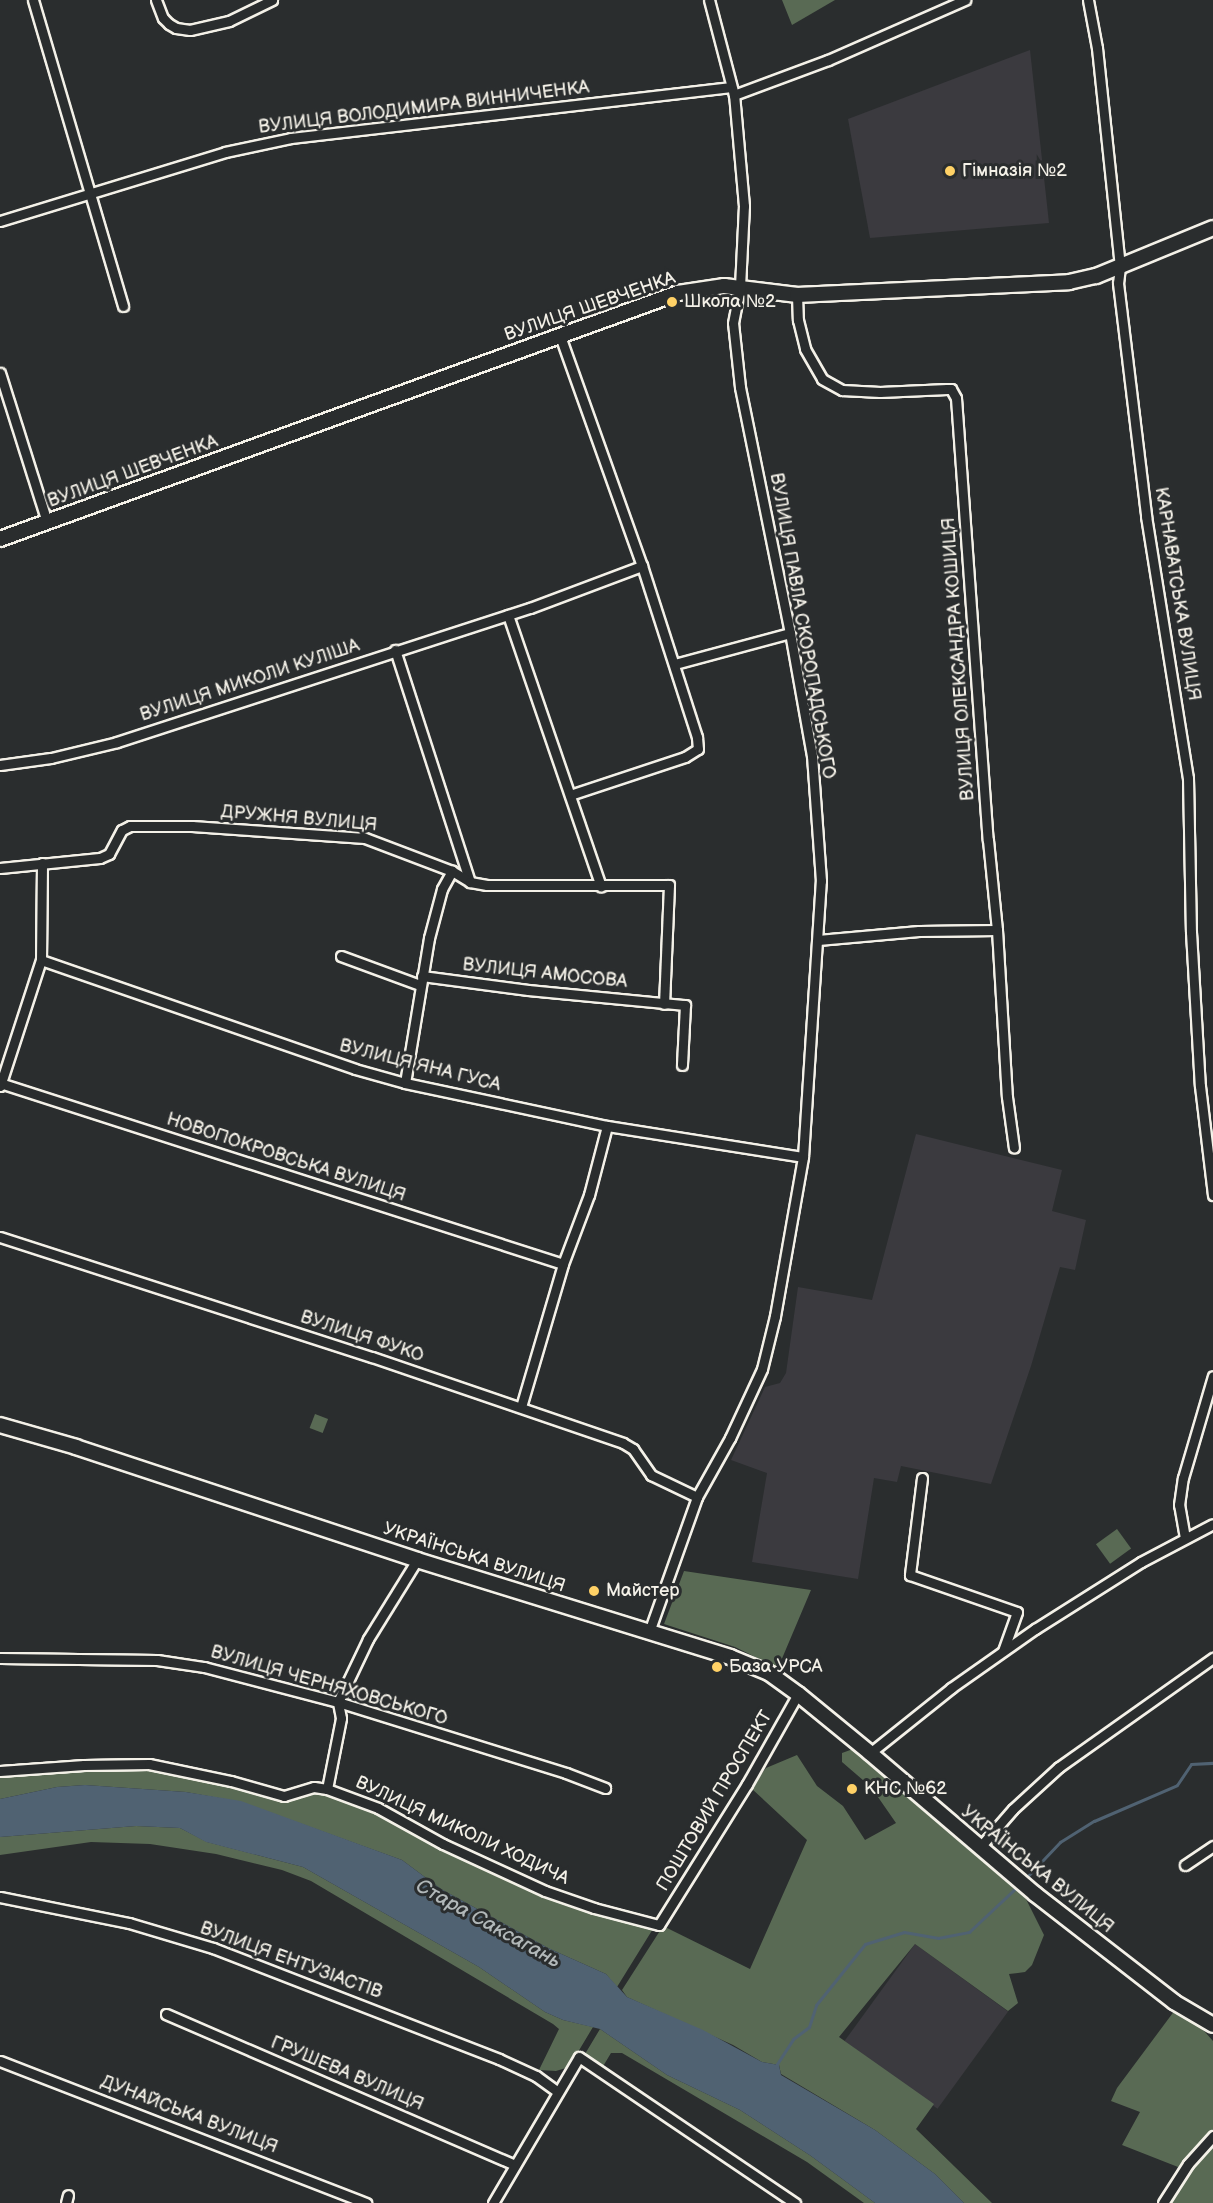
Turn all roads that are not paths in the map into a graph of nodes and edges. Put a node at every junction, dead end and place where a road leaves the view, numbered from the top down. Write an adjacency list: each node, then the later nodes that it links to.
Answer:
1 (33, 0): 8 (street)
2 (156, 0): 3 (street)
3 (272, 0)
4 (709, 0): 7 (street, ВУЛИЦЯ ПАВЛА СКОРОПАДСЬКОГО)
5 (965, 0): 7 (street, ВУЛИЦЯ ВОЛОДИМИРА ВИННИЧЕНКА)
6 (1088, 0): 11 (street, КАРНАВАТСЬКА ВУЛИЦЯ)
7 (733, 91): 8 (street, ВУЛИЦЯ ВОЛОДИМИРА ВИННИЧЕНКА); 12 (street, ВУЛИЦЯ ПАВЛА СКОРОПАДСЬКОГО)
8 (89, 192): 9 (street, ВУЛИЦЯ ВОЛОДИМИРА ВИННИЧЕНКА); 14 (street)
9 (0, 220)
10 (1213, 228): 11 (street, ВУЛИЦЯ ШЕВЧЕНКА)
11 (1120, 267): 13 (street, ВУЛИЦЯ ШЕВЧЕНКА); 43 (street, КАРНАВАТСЬКА ВУЛИЦЯ)
12 (740, 287): 13 (street, ВУЛИЦЯ ШЕВЧЕНКА); 15 (street, ВУЛИЦЯ ШЕВЧЕНКА); 21 (street, ВУЛИЦЯ ПАВЛА СКОРОПАДСЬКОГО)
13 (797, 295): 31 (street, ВУЛИЦЯ ОЛЕКСАНДРА КОШИЦЯ)
14 (123, 306)
15 (561, 336): 17 (street, ВУЛИЦЯ ШЕВЧЕНКА); 19 (street)
16 (0, 373): 17 (street)
17 (47, 522): 18 (street, ВУЛИЦЯ ШЕВЧЕНКА)
18 (0, 539)
19 (642, 566): 20 (street, ВУЛИЦЯ МИКОЛИ КУЛІША); 23 (street)
20 (508, 615): 22 (street, ВУЛИЦЯ МИКОЛИ КУЛІША); 25 (street)
21 (790, 633): 23 (street); 32 (street, ВУЛИЦЯ ПАВЛА СКОРОПАДСЬКОГО)
22 (395, 650): 24 (street, ВУЛИЦЯ МИКОЛИ КУЛІША); 29 (street)
23 (675, 664): 25 (street)
24 (0, 765)
25 (570, 795): 30 (street)
26 (42, 863): 27 (street, ДРУЖНЯ ВУЛИЦЯ); 28 (street, ДРУЖНЯ ВУЛИЦЯ); 34 (street)
27 (0, 868)
28 (452, 871): 29 (street, ДРУЖНЯ ВУЛИЦЯ); 35 (street)
29 (470, 882): 30 (street, ДРУЖНЯ ВУЛИЦЯ)
30 (601, 886): 36 (street, ДРУЖНЯ ВУЛИЦЯ)
31 (997, 930): 32 (street); 41 (street, ВУЛИЦЯ ОЛЕКСАНДРА КОШИЦЯ)
32 (818, 940): 42 (street, ВУЛИЦЯ ПАВЛА СКОРОПАДСЬКОГО)
33 (341, 956): 35 (street, ВУЛИЦЯ АМОСОВА)
34 (41, 960): 38 (street, ВУЛИЦЯ ЯНА ГУСА); 39 (street)
35 (421, 981): 36 (street, ВУЛИЦЯ АМОСОВА); 38 (street)
36 (664, 1004): 37 (street, ВУЛИЦЯ АМОСОВА)
37 (682, 1065)
38 (405, 1083): 40 (street, ВУЛИЦЯ ЯНА ГУСА)
39 (0, 1084): 45 (street, НОВОПОКРОВСЬКА ВУЛИЦЯ)
40 (607, 1126): 42 (street, ВУЛИЦЯ ЯНА ГУСА); 45 (street)
41 (1014, 1149)
42 (803, 1157): 50 (street, ВУЛИЦЯ ПАВЛА СКОРОПАДСЬКОГО)
43 (1213, 1195)
44 (0, 1237): 47 (street, ВУЛИЦЯ ФУКО)
45 (562, 1264): 47 (street)
46 (1213, 1376): 52 (street)
47 (521, 1407): 50 (street, ВУЛИЦЯ ФУКО)
48 (0, 1425): 53 (street, УКРАЇНСЬКА ВУЛИЦЯ)
49 (922, 1478): 55 (street)
50 (697, 1497): 54 (street, ВУЛИЦЯ ПАВЛА СКОРОПАДСЬКОГО)
51 (1213, 1524): 52 (street)
52 (1185, 1538): 55 (street)
53 (417, 1560): 54 (street, УКРАЇНСЬКА ВУЛИЦЯ); 59 (street)
54 (649, 1632): 58 (street, УКРАЇНСЬКА ВУЛИЦЯ)
55 (1003, 1651): 60 (street)
56 (0, 1658): 59 (street, ВУЛИЦЯ ЧЕРНЯХОВСЬКОГО)
57 (1213, 1658): 65 (street)
58 (798, 1694): 60 (street, УКРАЇНСЬКА ВУЛИЦЯ); 68 (street, ПОШТОВИЙ ПРОСПЕКТ)
59 (338, 1702): 62 (street); 63 (street, ВУЛИЦЯ ЧЕРНЯХОВСЬКОГО)
60 (870, 1753): 65 (street, УКРАЇНСЬКА ВУЛИЦЯ)
61 (0, 1771): 62 (street, ВУЛИЦЯ МИКОЛИ ХОДИЧА)
62 (327, 1788): 68 (street, ВУЛИЦЯ МИКОЛИ ХОДИЧА)
63 (604, 1788)
64 (1213, 1845): 66 (street)
65 (980, 1847): 70 (street, УКРАЇНСЬКА ВУЛИЦЯ)
66 (1185, 1865)
67 (0, 1897): 73 (street, ВУЛИЦЯ ЕНТУЗІАСТІВ)
68 (659, 1925)
69 (166, 2014): 75 (street, ГРУШЕВА ВУЛИЦЯ)
70 (1207, 2022): 71 (street, УКРАЇНСЬКА ВУЛИЦЯ)
71 (1213, 2034)
72 (0, 2061): 76 (street, ДУНАЙСЬКА ВУЛИЦЯ)
73 (558, 2092): 75 (street); 78 (street)
74 (1213, 2136): 79 (street)
75 (515, 2165): 77 (street)
76 (366, 2203)
77 (493, 2203)
78 (795, 2203)
79 (1163, 2203)

